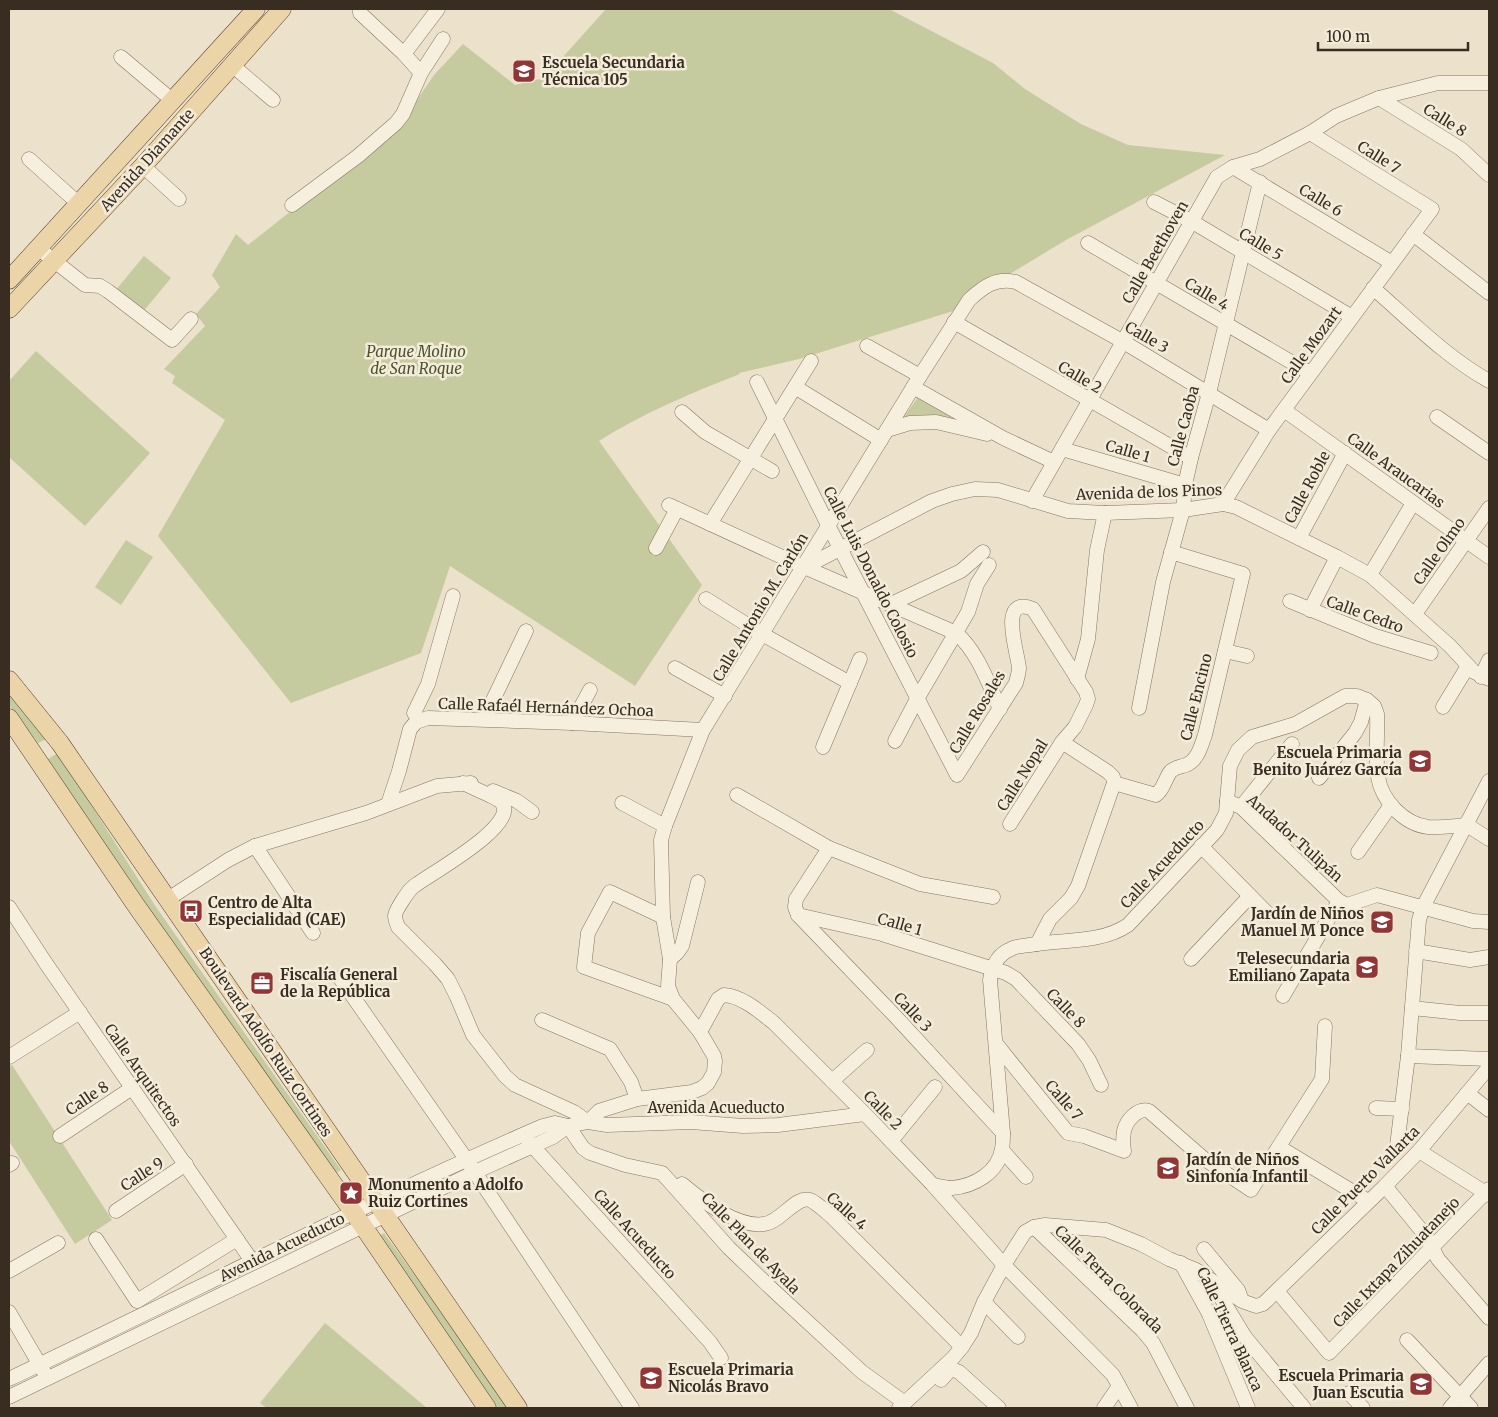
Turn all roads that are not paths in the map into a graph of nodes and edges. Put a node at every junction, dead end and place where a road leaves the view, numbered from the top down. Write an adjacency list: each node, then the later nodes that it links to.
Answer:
1 (256, 9): 9 (main road, Avenida Diamante)
2 (282, 9): 8 (main road, Avenida Diamante)
3 (360, 9): 6 (street)
4 (438, 9): 6 (street)
5 (443, 39): 10 (street)
6 (404, 54): 10 (street)
7 (121, 57): 15 (street)
8 (232, 65): 11 (main road, Avenida Diamante); 14 (street)
9 (201, 69): 11 (main road); 15 (main road, Avenida Diamante)
10 (421, 72): 25 (street)
11 (217, 82): 18 (main road, Avenida Diamante)
12 (1489, 83): 13 (street, Calle Beethoven)
13 (1379, 98): 16 (street, Calle Beethoven); 20 (street, Calle 8)
14 (273, 100)
15 (173, 101): 24 (main road, Avenida Diamante)
16 (1310, 133): 19 (street, Calle Beethoven); 26 (street, Calle 7)
17 (29, 159): 24 (street)
18 (143, 166): 22 (street); 32 (main road, Avenida Diamante)
19 (1233, 167): 21 (street, Calle 6); 27 (street, Calle Beethoven)
20 (1489, 175)
21 (1260, 182): 31 (street, Calle Caoba); 33 (street, Calle 6)
22 (179, 198)
23 (1154, 202): 27 (street, Calle 5)
24 (79, 204): 30 (main road, Avenida Diamante)
25 (292, 206)
26 (1432, 209): 28 (street, Calle Mozart)
27 (1191, 221): 31 (street, Calle 5); 36 (street, Calle Beethoven)
28 (1413, 234): 33 (street, Calle Mozart); 38 (street)
29 (1088, 243): 36 (street, Calle 4)
30 (38, 248): 32 (street); 34 (main road, Avenida Diamante)
31 (1242, 252): 40 (street, Calle 5); 43 (street, Calle Caoba)
32 (54, 261): 39 (main road, Avenida Diamante); 41 (street)
33 (1392, 262): 37 (street, Calle Mozart)
34 (10, 277)
35 (1004, 279): 42 (street, Calle Antonio M. Carlón); 44 (street, Calle 3)
36 (1156, 283): 43 (street, Calle 4); 44 (street, Calle Beethoven)
37 (1373, 288): 40 (street, Calle Mozart); 49 (street)
38 (1489, 293)
39 (9, 309)
40 (1352, 316): 47 (street, Calle Mozart)
41 (191, 319)
42 (954, 322): 48 (street, Calle Antonio M. Carlón); 53 (street, Calle 2)
43 (1226, 324): 47 (street, Calle 4); 52 (street, Calle Caoba)
44 (1122, 341): 52 (street, Calle 3); 53 (street, Calle Beethoven)
45 (867, 346): 48 (street)
46 (810, 362): 51 (street)
47 (1310, 373): 54 (street, Calle Mozart)
48 (916, 381): 59 (street, Calle Antonio M. Carlón); 60 (street)
49 (1489, 381)
50 (757, 382): 57 (street, Calle Luis Donaldo Colosio)
51 (795, 387): 57 (street); 59 (street)
52 (1209, 393): 58 (street, Calle 3); 64 (street, Calle Caoba)
53 (1089, 401): 61 (street, Calle Beethoven); 64 (street, Calle 2)
54 (1284, 410): 58 (street, Calle Mozart); 62 (street, Calle Araucarias)
55 (682, 412): 65 (street)
56 (1437, 417): 63 (street)
57 (775, 418): 65 (street); 76 (street, Calle Luis Donaldo Colosio)
58 (1269, 430): 71 (street, Calle Mozart)
59 (884, 435): 60 (street); 76 (street, Calle Antonio M. Carlón)
60 (1003, 438): 66 (street)
61 (1062, 449): 66 (street, Calle Beethoven); 68 (street, Calle 1)
62 (1344, 453): 70 (street, Calle Araucarias); 77 (street, Calle Roble)
63 (1489, 453)
64 (1191, 458): 68 (street, Calle Caoba)
65 (750, 459): 67 (street); 75 (street)
66 (1054, 462): 69 (street, Calle Beethoven)
67 (772, 471)
68 (1185, 484): 73 (street, Calle Caoba)
69 (1032, 501): 74 (street, Avenida de los Pinos); 80 (street, Avenida de los Pinos)
70 (1414, 503): 78 (street, Calle Araucarias); 85 (street)
71 (1223, 504): 73 (street, Avenida de los Pinos); 77 (street, Avenida de los Pinos)
72 (1489, 508): 78 (street, Calle Olmo)
73 (1183, 510): 74 (street, Avenida de los Pinos); 81 (street, Calle Caoba)
74 (1105, 512): 104 (street)
75 (710, 524): 79 (street); 84 (street)
76 (828, 525): 80 (street, Calle Luis Donaldo Colosio); 84 (street, Calle Antonio M. Carlón)
77 (1299, 538): 82 (street, Avenida de los Pinos)
78 (1466, 541): 83 (street, Calle Araucarias); 92 (street, Calle Olmo)
79 (656, 548)
80 (840, 548): 84 (street, Avenida de los Pinos); 86 (street, Calle Luis Donaldo Colosio)
81 (1171, 552): 96 (street, Calle Encino); 113 (street, Calle Caoba)
82 (1338, 557): 85 (street, Avenida de los Pinos); 91 (street)
83 (1489, 557)
84 (804, 567): 86 (street); 95 (street, Calle Antonio M. Carlón)
85 (1370, 575): 92 (street, Avenida de los Pinos)
86 (862, 591): 90 (street); 110 (street, Calle Luis Donaldo Colosio)
87 (453, 596): 115 (street)
88 (706, 599): 95 (street)
89 (1290, 601): 91 (street, Calle Cedro)
90 (891, 604): 94 (street); 94 (street)
91 (1310, 610): 98 (street, Calle Cedro)
92 (1415, 614): 102 (street, Avenida de los Pinos)
93 (526, 631): 117 (street)
94 (956, 633): 110 (street); 114 (street)
95 (762, 634): 107 (street); 109 (street, Calle Antonio M. Carlón)
96 (1225, 651): 99 (street); 126 (street, Calle Encino)
97 (430, 652): 115 (street)
98 (1431, 654)
99 (1247, 656)
100 (860, 659): 107 (street)
101 (1489, 660): 105 (street)
102 (1468, 666): 105 (street, Avenida de los Pinos); 112 (street)
103 (675, 668): 109 (street)
104 (1077, 678): 114 (street, Calle Rosales); 121 (street, Calle Nopal)
105 (1485, 678)
106 (9, 680): 147 (main road, Boulevard Adolfo Ruiz Cortines)
107 (850, 683): 123 (street)
108 (590, 690): 118 (street)
109 (725, 696): 119 (street, Calle Antonio M. Carlón)
110 (917, 699): 120 (street); 124 (street, Calle Luis Donaldo Colosio)
111 (1367, 700): 125 (street); 130 (street, Calle Acueducto); 133 (street)
112 (1443, 707)
113 (1138, 708)
114 (1000, 709): 124 (street, Calle Rosales)
115 (415, 717): 117 (street, Calle Rafaél Hernández Ochoa); 132 (street)
116 (9, 718): 210 (main road, Boulevard Adolfo Ruiz Cortines)
117 (484, 719): 118 (street, Calle Rafaél Hernández Ochoa)
118 (572, 722): 119 (street, Calle Rafaél Hernández Ochoa)
119 (703, 730): 138 (street, Calle Antonio M. Carlón)
120 (896, 741)
121 (1062, 742): 126 (street, Calle Nopal); 136 (street, Calle Nopal)
122 (1292, 744): 134 (street)
123 (823, 748)
124 (957, 775)
125 (1319, 778)
126 (1113, 780): 156 (street)
127 (1489, 781): 137 (street)
128 (464, 784): 132 (street); 135 (street); 187 (street)
129 (737, 795): 142 (street)
130 (1227, 801): 134 (street, Andador Tulipán); 141 (street, Calle Acueducto)
131 (622, 803): 138 (street)
132 (388, 804): 140 (street)
133 (1390, 805): 137 (street); 143 (street)
134 (1241, 808): 148 (street, Andador Tulipán)
135 (532, 812)
136 (1010, 824)
137 (1467, 825): 139 (street); 150 (street)
138 (665, 826): 153 (street, Calle Antonio M. Carlón)
139 (1489, 839)
140 (255, 846): 147 (street); 155 (street)
141 (1201, 846): 146 (street); 156 (street, Calle Acueducto)
142 (829, 848): 145 (street); 152 (street)
143 (1358, 852)
144 (698, 882): 159 (street)
145 (993, 896)
146 (1250, 896): 151 (street); 160 (street)
147 (168, 899): 206 (main road, Boulevard Adolfo Ruiz Cortines)
148 (1339, 901): 150 (street); 163 (street)
149 (9, 907): 166 (street, Calle Arquitectos)
150 (1423, 907): 154 (street); 157 (street)
151 (1268, 914)
152 (798, 915): 161 (street, Calle 1); 190 (street, Calle 3)
153 (663, 917): 159 (street, Calle Antonio M. Carlón); 164 (street)
154 (1489, 922)
155 (313, 932)
156 (1037, 944): 161 (street, Calle Acueducto)
157 (1416, 951): 158 (street); 165 (street)
158 (1489, 957)
159 (670, 959): 164 (street, Calle Antonio M. Carlón)
160 (1191, 959)
161 (992, 969): 171 (street); 178 (street, Calle 8)
162 (340, 978): 198 (street)
163 (1283, 996)
164 (673, 999): 170 (street, Calle Antonio M. Carlón)
165 (1412, 1008): 167 (street); 173 (street)
166 (80, 1012): 174 (street); 180 (street, Calle Arquitectos)
167 (1489, 1013)
168 (542, 1020): 182 (street)
169 (1324, 1026): 195 (street)
170 (700, 1032): 177 (street, Calle 2); 182 (street, Calle Antonio M. Carlón)
171 (997, 1045): 190 (street); 195 (street, Calle 7)
172 (867, 1050): 177 (street)
173 (1408, 1056): 175 (street); 184 (street)
174 (9, 1057)
175 (1489, 1059)
176 (1489, 1067): 181 (street, Calle Puerto Vallarta)
177 (832, 1081): 186 (street, Calle 2)
178 (1102, 1085)
179 (935, 1087): 192 (street)
180 (132, 1088): 191 (street, Calle 8); 199 (street, Calle Arquitectos)
181 (1467, 1093): 185 (street); 197 (street, Calle Puerto Vallarta)
182 (637, 1099): 187 (street, Calle Antonio M. Carlón)
183 (1376, 1108): 184 (street)
184 (1402, 1109): 194 (street)
185 (1489, 1110)
186 (865, 1114): 187 (street, Avenida Acueducto); 192 (street, Calle 2)
187 (588, 1122): 188 (street, Avenida Acueducto)
188 (568, 1126): 189 (street, Avenida Acueducto); 193 (street, Avenida Acueducto); 201 (street)
189 (523, 1134): 193 (street, Calle Acueducto); 198 (street, Avenida Acueducto)
190 (1003, 1134): 196 (street)
191 (60, 1136)
192 (891, 1141): 203 (street, Calle 2)
193 (532, 1146): 200 (street, Avenida Acueducto); 230 (street, Calle Acueducto)
194 (1397, 1146)
195 (1279, 1147): 207 (street)
196 (1002, 1150): 202 (street); 203 (street)
197 (1419, 1151): 204 (street, Calle Puerto Vallarta); 205 (street)
198 (466, 1159): 200 (street); 206 (street, Avenida Acueducto)
199 (186, 1164): 208 (street, Calle 9); 213 (street, Calle Arquitectos)
200 (475, 1172): 209 (street, Avenida Acueducto); 243 (street)
201 (662, 1173): 229 (street, Calle 4); 240 (street, Calle Plan de Ayala)
202 (1026, 1176)
203 (933, 1185): 219 (street, Calle 2)
204 (1385, 1186): 207 (street, Calle Puerto Vallarta); 215 (street)
205 (1488, 1192): 215 (street, Calle Ixtapa Zihuatanejo)
206 (375, 1201): 209 (main road, Boulevard Adolfo Ruiz Cortines); 210 (street, Avenida Acueducto)
207 (1368, 1202): 222 (street, Calle Puerto Vallarta)
208 (116, 1210)
209 (385, 1216): 210 (street, Avenida Acueducto); 242 (main road, Boulevard Adolfo Ruiz Cortines)
210 (358, 1219): 217 (street, Avenida Acueducto); 234 (street, Avenida Acueducto); 241 (main road, Boulevard Adolfo Ruiz Cortines)
211 (1034, 1227): 218 (street); 219 (street); 247 (street, Calle Terra Colorada)
212 (96, 1239): 213 (street)
213 (237, 1239): 217 (street, Calle Arquitectos)
214 (58, 1243): 220 (street)
215 (1433, 1248): 222 (street, Calle Ixtapa Zihuatanejo); 226 (street)
216 (1204, 1249): 223 (street)
217 (252, 1261): 232 (street, Avenida Acueducto)
218 (1181, 1263): 221 (street); 248 (street, Calle Tierra Blanca)
219 (1004, 1265): 224 (street); 235 (street, Calle 2)
220 (9, 1271)
221 (1209, 1279): 223 (street); 249 (street)
222 (1276, 1291): 223 (street, Calle Puerto Vallarta)
223 (1242, 1301)
224 (984, 1302): 227 (street); 229 (street)
225 (9, 1312): 232 (street)
226 (1489, 1318)
227 (1018, 1337)
228 (1407, 1340): 239 (street)
229 (962, 1347): 236 (street)
230 (720, 1358)
231 (1489, 1363): 239 (street)
232 (40, 1364): 233 (street, Avenida Acueducto); 234 (street)
233 (9, 1378)
234 (47, 1378): 238 (street, Avenida Acueducto)
235 (1119, 1386): 245 (street); 246 (street, Calle 2)
236 (921, 1389): 240 (street); 244 (street)
237 (1349, 1393): 250 (street)
238 (9, 1397)
239 (1460, 1397): 251 (street); 252 (street)
240 (902, 1406)
241 (487, 1408)
242 (518, 1408)
243 (632, 1408)
244 (999, 1408)
245 (1104, 1408)
246 (1131, 1408)
247 (1187, 1408)
248 (1248, 1408)
249 (1304, 1408)
250 (1363, 1408)
251 (1450, 1408)
252 (1471, 1408)

